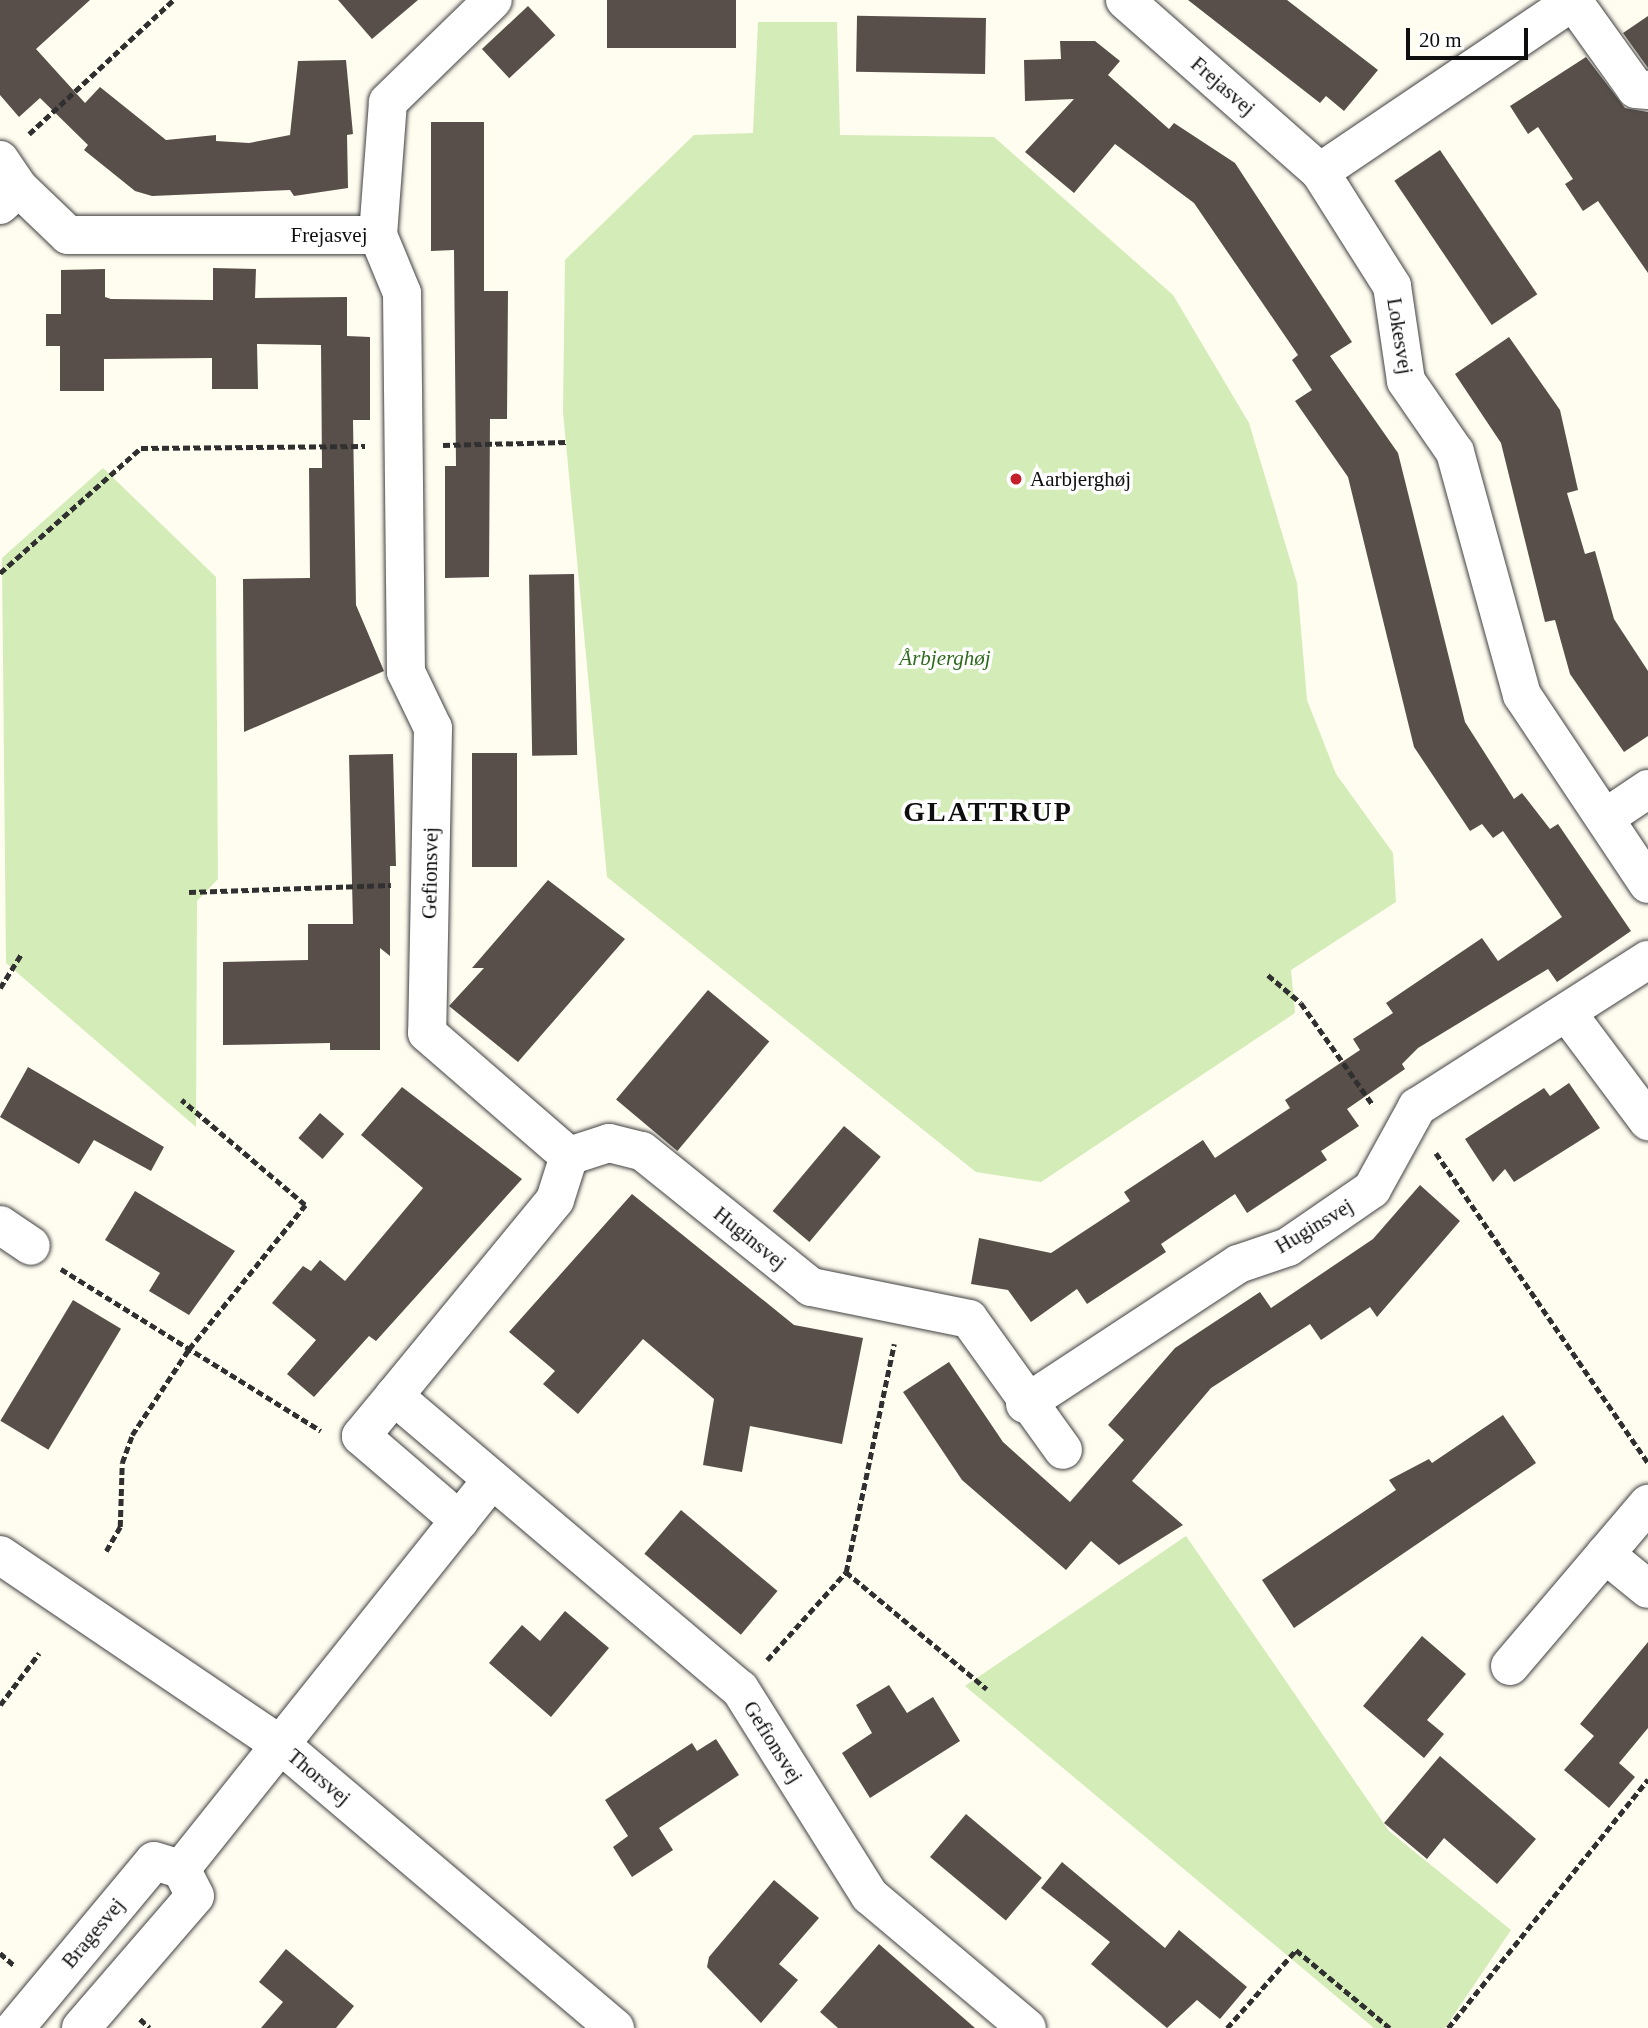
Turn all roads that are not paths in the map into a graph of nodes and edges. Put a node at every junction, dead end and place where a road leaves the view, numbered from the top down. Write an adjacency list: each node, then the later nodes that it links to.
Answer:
1 (493, 0): 7 (street, Frejasvej)
2 (1125, 0): 5 (street, Frejasvej)
3 (1574, 1): 4 (street); 5 (street)
4 (1648, 90)
5 (1320, 172): 9 (street, Lokesvej)
6 (5, 179): 7 (street, Frejasvej)
7 (378, 235): 14 (street, Gefionsvej)
8 (1648, 789): 9 (street)
9 (1605, 818): 10 (street, Lokesvej)
10 (1648, 884)
11 (1648, 960): 12 (street, Huginsvej)
12 (1568, 1014): 13 (street); 16 (street, Huginsvej)
13 (1648, 1121)
14 (569, 1156): 15 (street); 16 (street, Huginsvej)
15 (394, 1396): 18 (street, Gefionsvej); 20 (street)
16 (1025, 1404): 17 (street, Huginsvej)
17 (1063, 1450)
18 (492, 1480): 20 (street); 30 (street, Gefionsvej)
19 (1648, 1504): 21 (street)
20 (460, 1521): 25 (street)
21 (1605, 1554): 23 (street); 24 (street)
22 (0, 1555): 25 (street, Thorsvej)
23 (1648, 1589)
24 (1510, 1666)
25 (281, 1745): 26 (street); 29 (street, Thorsvej)
26 (181, 1869): 27 (street, Bragesvej); 28 (street)
27 (15, 2028)
28 (81, 2028)
29 (615, 2028)
30 (1027, 2028)

